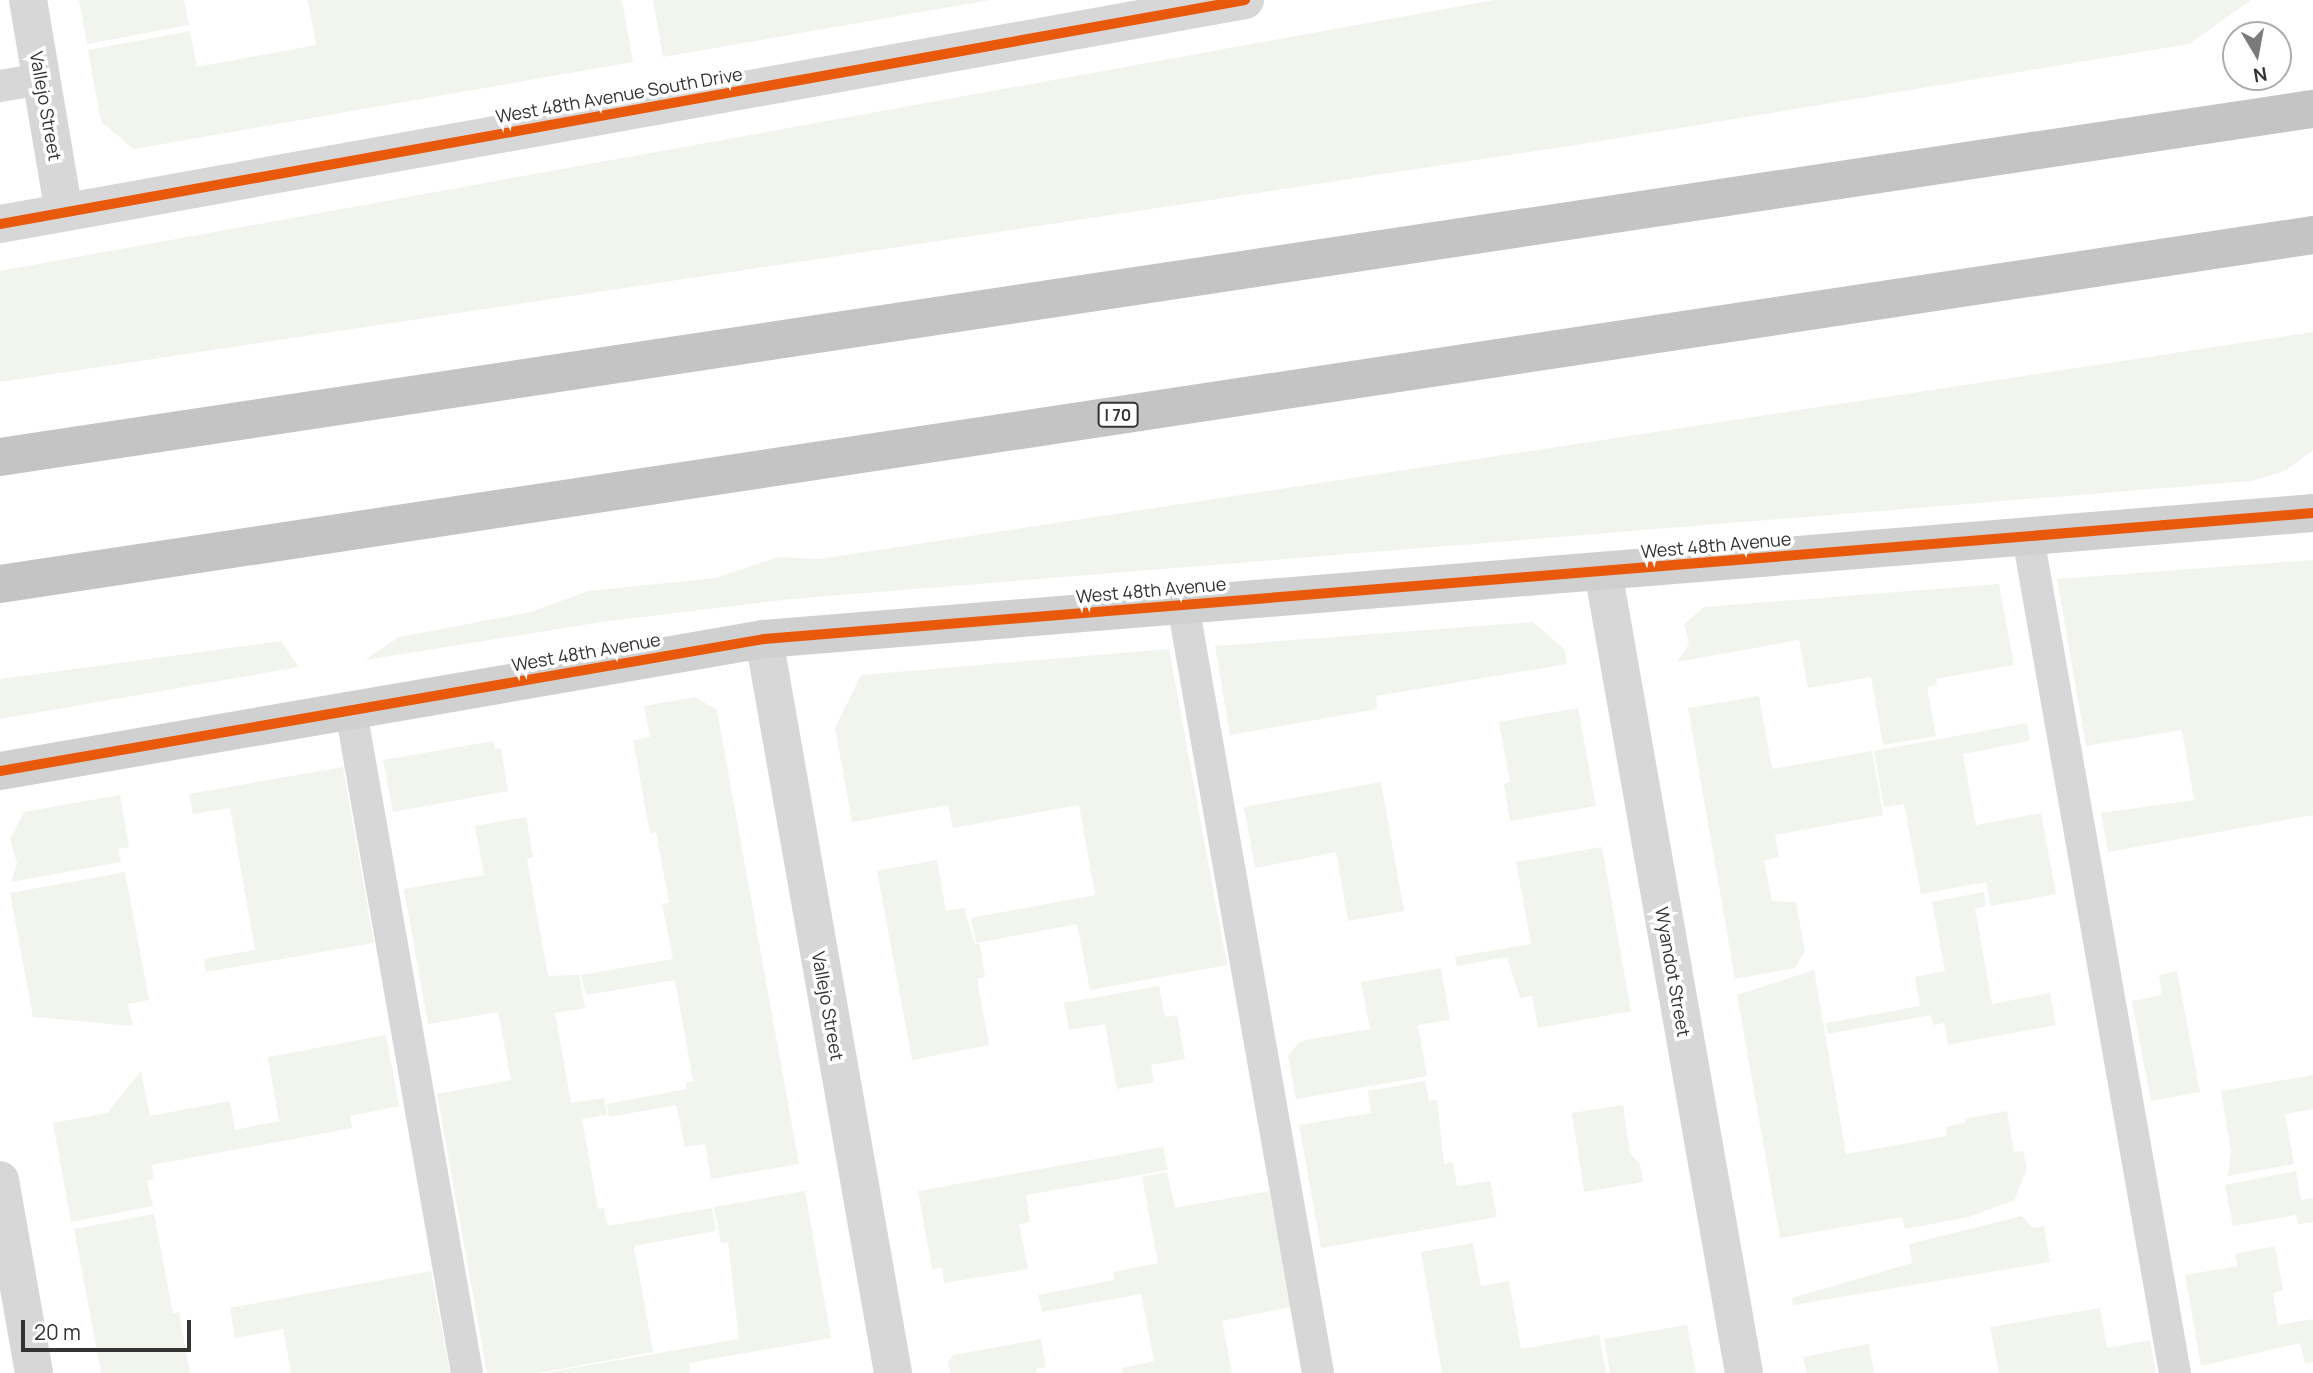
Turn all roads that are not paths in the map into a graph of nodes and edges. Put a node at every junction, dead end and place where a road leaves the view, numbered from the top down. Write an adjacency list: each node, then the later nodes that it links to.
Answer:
1 (28, 0): 4 (street, Vallejo Street)
2 (1245, 0): 3 (street, West 48th Avenue South Drive)
3 (1185, 5): 7 (street, West 48th Avenue South Drive)
4 (41, 79): 5 (lane); 7 (street, Vallejo Street)
5 (0, 86)
6 (2313, 109): 10 (highway)
7 (64, 212): 8 (street, West 48th Avenue South Drive)
8 (0, 224)
9 (2313, 234): 14 (highway, I 70)
10 (0, 457)
11 (2313, 513): 12 (street, West 48th Avenue)
12 (2028, 537): 13 (street, West 48th Avenue); 25 (lane)
13 (1603, 571): 15 (street, West 48th Avenue); 24 (street, Wyandot Street)
14 (0, 584)
15 (1183, 605): 16 (street, West 48th Avenue); 23 (lane)
16 (764, 639): 17 (street, West 48th Avenue); 22 (street, Vallejo Street)
17 (351, 711): 18 (street, West 48th Avenue); 21 (lane)
18 (0, 771)
19 (0, 1180): 20 (street)
20 (34, 1373)
21 (467, 1373)
22 (893, 1373)
23 (1318, 1373)
24 (1744, 1373)
25 (2175, 1373)

